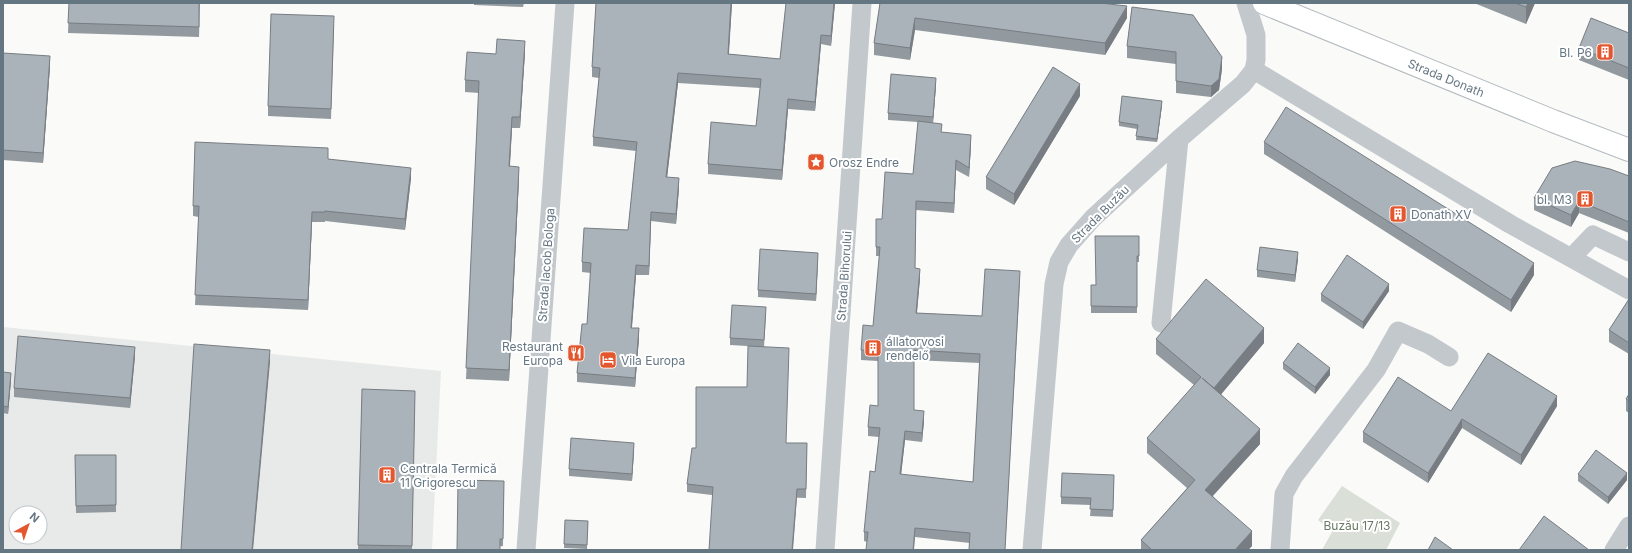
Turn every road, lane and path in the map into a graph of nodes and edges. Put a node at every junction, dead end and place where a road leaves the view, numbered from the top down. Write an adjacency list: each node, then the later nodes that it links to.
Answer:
1 (564, 3): 14 (street, Strada Iacob Bologa)
2 (862, 3): 15 (street, Strada Bihorului)
3 (1246, 3): 5 (street)
4 (1264, 3): 7 (main road, Strada Donath)
5 (1254, 70): 6 (street, Strada Buzău); 9 (street)
6 (1179, 139): 11 (street); 16 (street, Strada Buzău)
7 (1629, 150)
8 (1629, 252): 9 (street)
9 (1571, 258): 10 (street)
10 (1629, 290)
11 (1161, 323)
12 (1449, 357): 17 (street)
13 (1629, 526): 18 (street)
14 (526, 550)
15 (825, 550)
16 (1032, 550)
17 (1280, 550)
18 (1614, 550)

